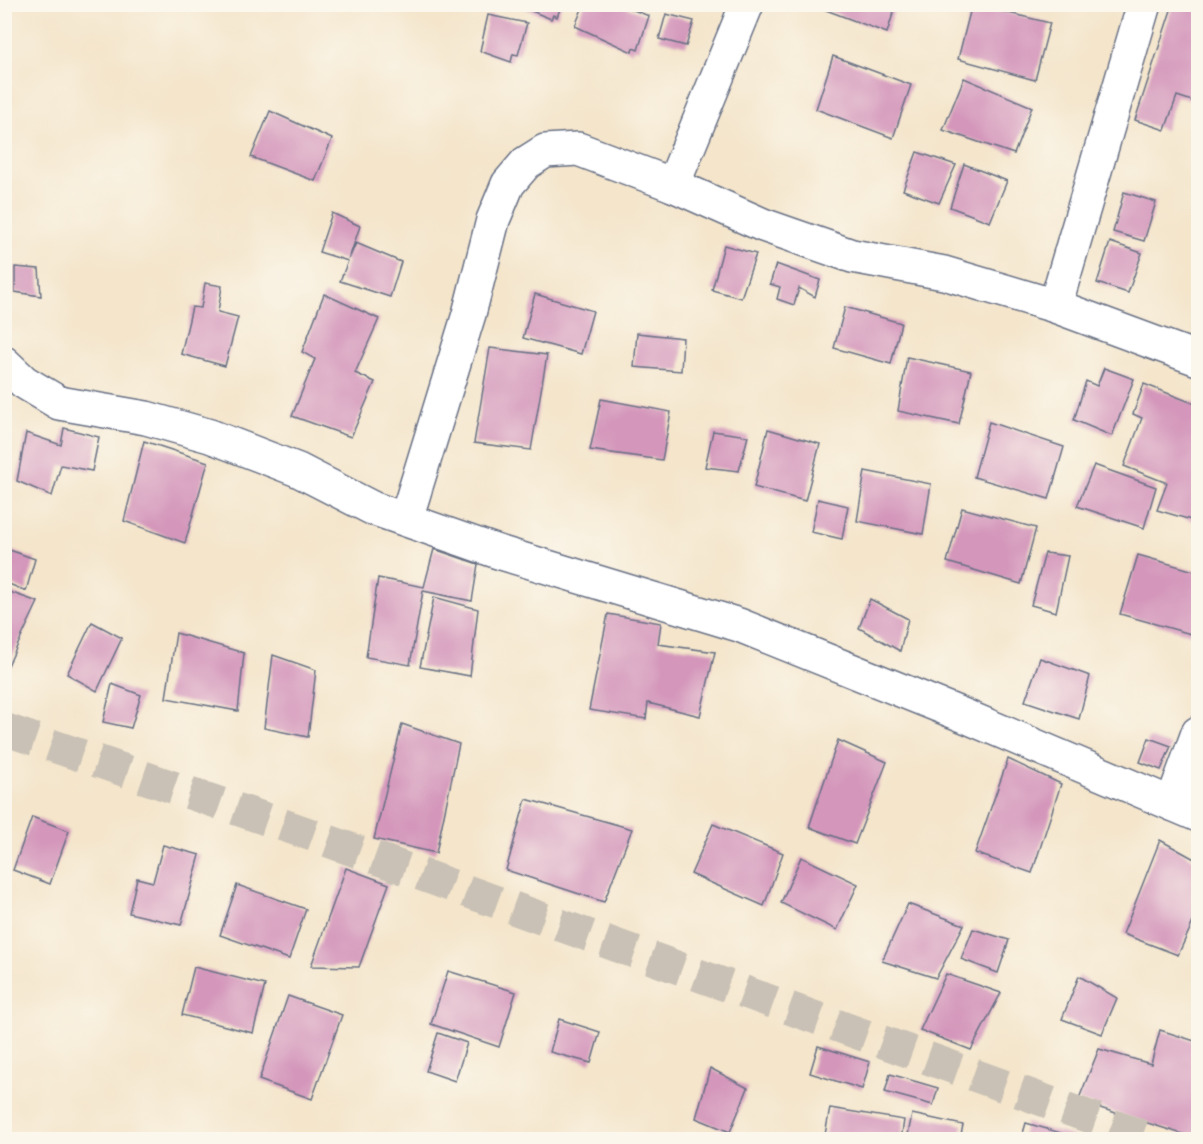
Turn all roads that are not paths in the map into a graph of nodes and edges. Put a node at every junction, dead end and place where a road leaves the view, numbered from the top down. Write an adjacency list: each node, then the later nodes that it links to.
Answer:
1 (747, 4): 3 (street)
2 (1144, 4): 4 (street)
3 (673, 185): 4 (street); 7 (street)
4 (1055, 306): 5 (street)
5 (1198, 358)
6 (4, 363): 7 (street)
7 (406, 519): 9 (street)
8 (1198, 733): 9 (street)
9 (1185, 810)

